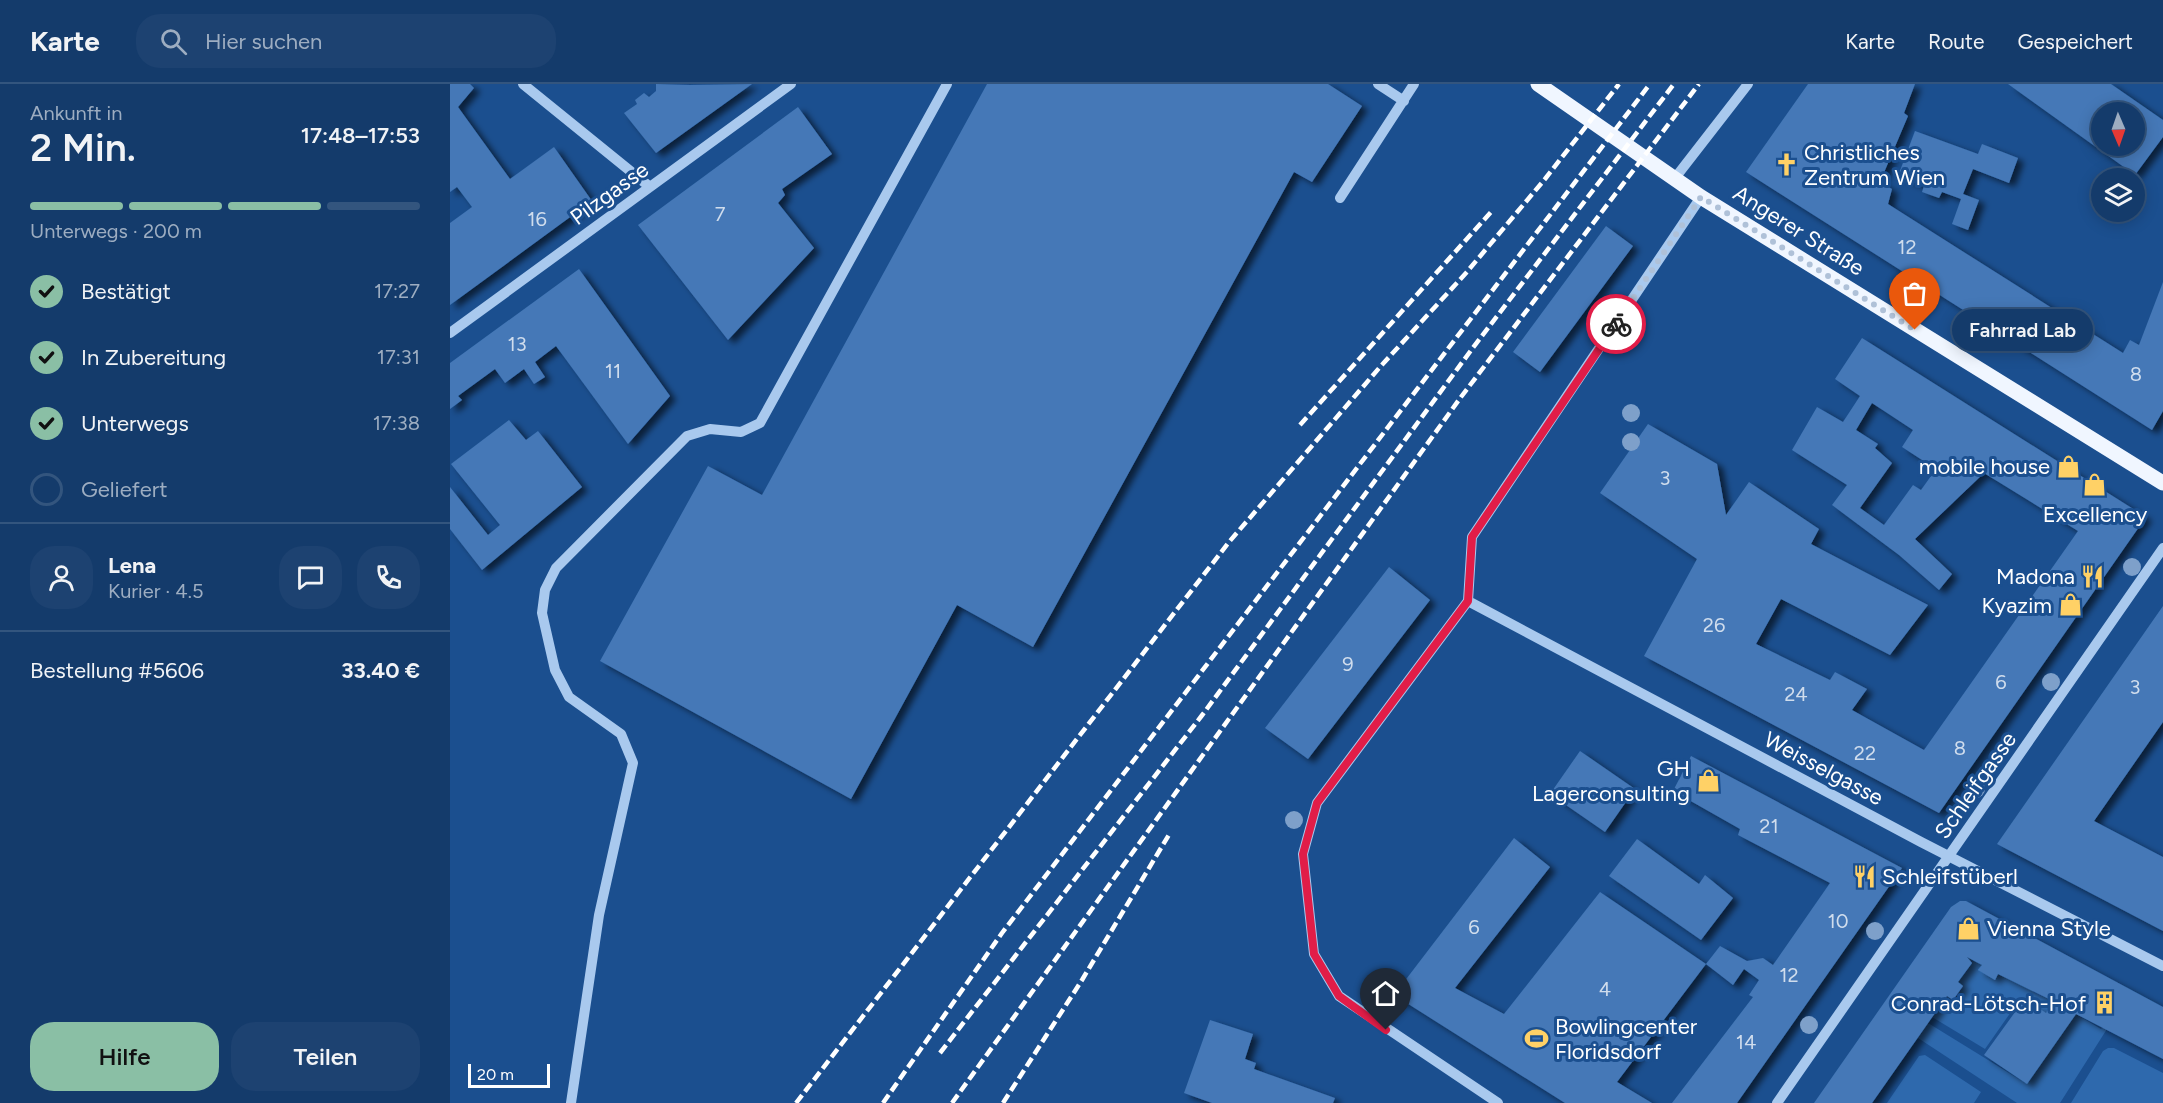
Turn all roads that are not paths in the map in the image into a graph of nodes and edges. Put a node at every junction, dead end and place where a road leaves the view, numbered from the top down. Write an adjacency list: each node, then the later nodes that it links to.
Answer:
1 (523, 84): 10 (street)
2 (791, 84): 10 (street, Pilzgasse)
3 (947, 84): 19 (street)
4 (1378, 84): 8 (street)
5 (1414, 84): 8 (street)
6 (1538, 84): 9 (main road, Angerer Straße)
7 (1748, 84): 9 (street)
8 (1404, 101): 12 (street)
9 (1674, 178): 11 (main road, Angerer Straße)
10 (650, 187): 13 (street, Pilzgasse)
11 (1701, 197): 14 (main road, Angerer Straße); 16 (street)
12 (1340, 198)
13 (450, 333)
14 (2163, 483)
15 (2163, 548): 17 (street, Schleifgasse)
16 (1468, 601): 17 (street, Weisselgasse); 20 (street)
17 (1950, 856): 18 (street, Weisselgasse); 21 (street, Schleifgasse)
18 (2163, 966)
19 (571, 1103)
20 (1498, 1103)
21 (1777, 1103)

